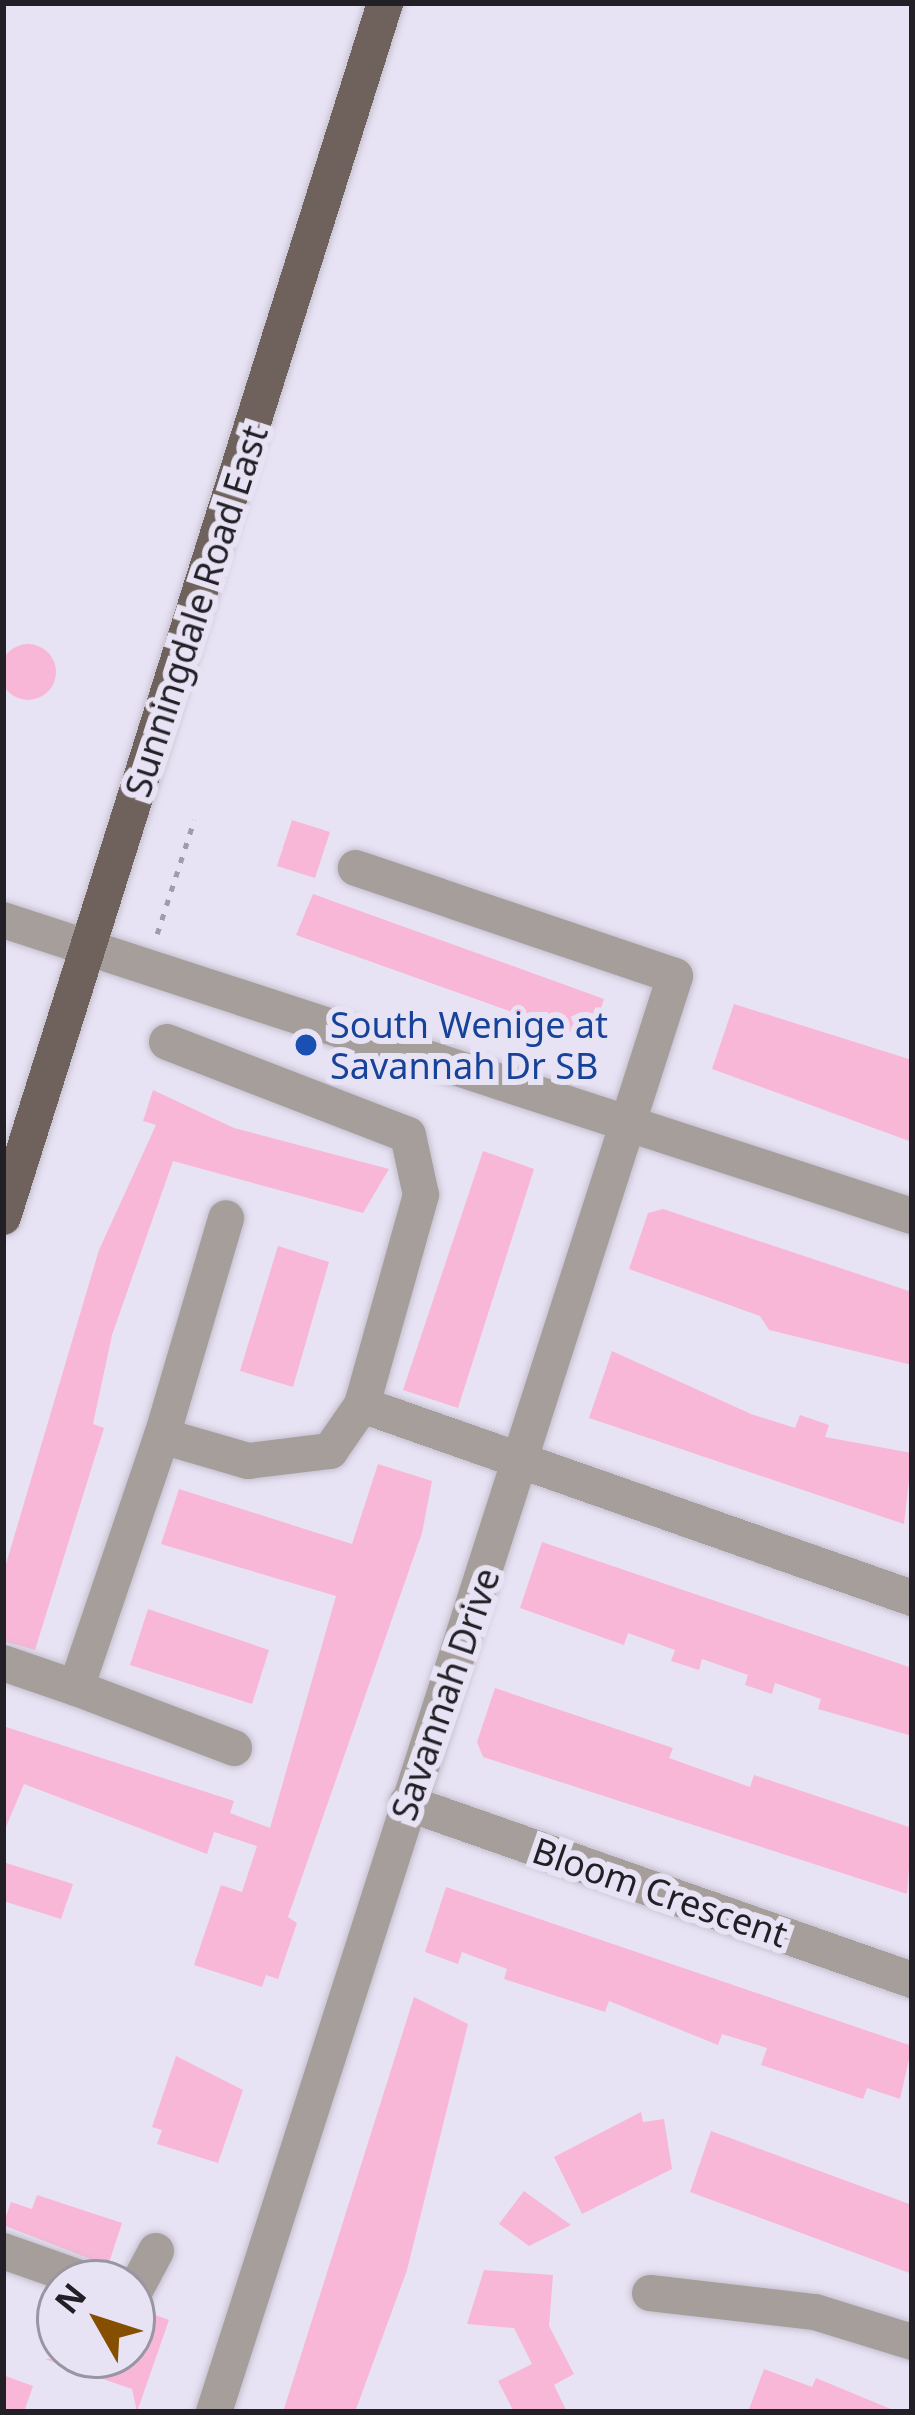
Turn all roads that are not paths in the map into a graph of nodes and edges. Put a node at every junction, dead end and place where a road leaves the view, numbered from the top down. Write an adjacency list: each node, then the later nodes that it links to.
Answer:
1 (385, 3): 4 (main road, Sunningdale Road East)
2 (356, 868): 6 (street, Savannah Drive)
3 (3, 920): 4 (street)
4 (87, 949): 6 (street); 7 (main road, Sunningdale Road East)
5 (167, 1042): 10 (street)
6 (628, 1123): 8 (street); 12 (street, Savannah Drive)
7 (3, 1216)
8 (912, 1216)
9 (226, 1218): 11 (street)
10 (362, 1405): 11 (street); 12 (street)
11 (162, 1436): 15 (street)
12 (520, 1469): 13 (street); 17 (street, Savannah Drive)
13 (912, 1598)
14 (3, 1663): 15 (street)
15 (76, 1688): 16 (street)
16 (234, 1748)
17 (407, 1803): 18 (street, Bloom Crescent); 25 (street, Savannah Drive)
18 (912, 1980)
19 (3, 2251): 22 (street)
20 (156, 2251): 21 (street)
21 (152, 2259)
22 (36, 2263)
23 (650, 2293): 24 (street)
24 (912, 2342)
25 (214, 2412)

